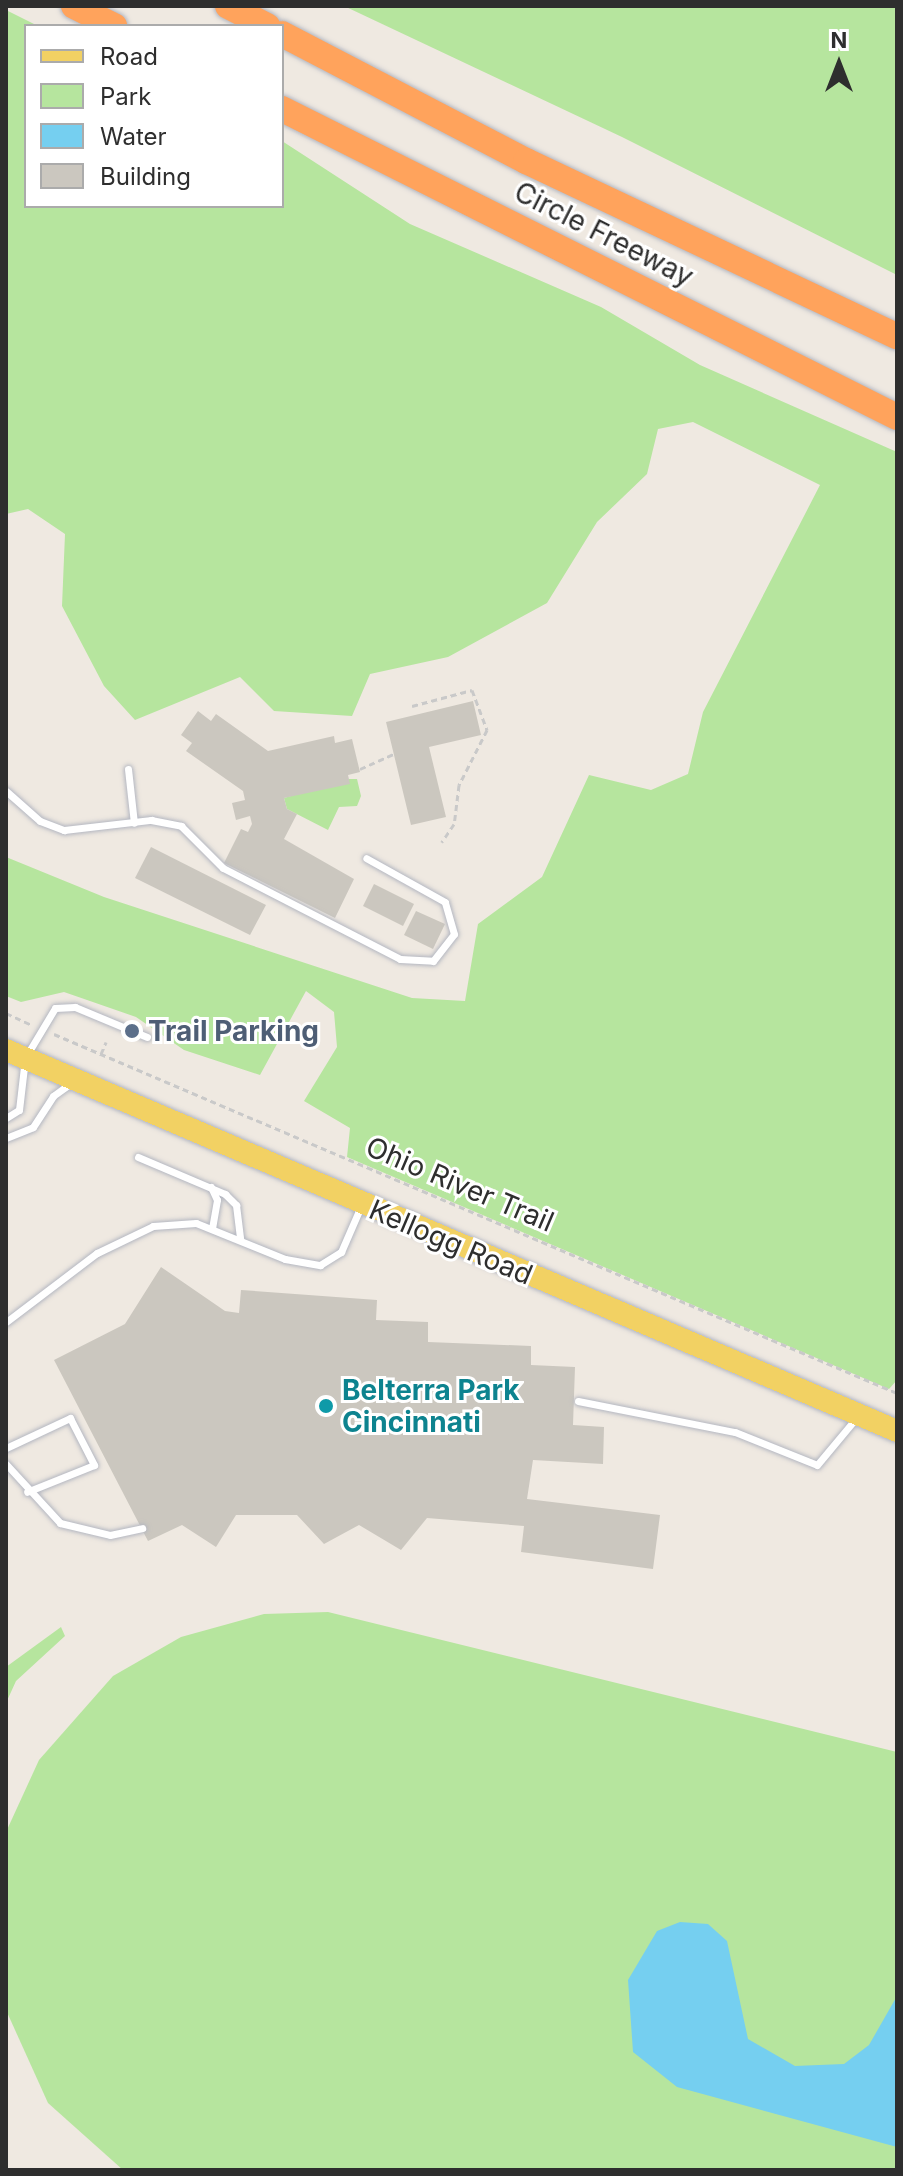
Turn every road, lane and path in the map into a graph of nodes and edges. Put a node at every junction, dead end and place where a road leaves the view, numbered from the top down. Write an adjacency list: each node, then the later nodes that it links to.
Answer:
1 (74, 6): 3 (highway)
2 (228, 6): 4 (highway)
3 (110, 24)
4 (263, 24)
5 (284, 35): 7 (highway, Circle Freeway)
6 (284, 110): 8 (highway, Circle Freeway)
7 (897, 336)
8 (897, 417)
9 (412, 706): 15 (path)
10 (394, 754): 12 (path)
11 (128, 769): 14 (lane)
12 (360, 769)
13 (6, 791): 14 (lane)
14 (134, 823): 16 (lane)
15 (442, 842)
16 (366, 858)
17 (6, 1013): 18 (path, Ohio River Trail)
18 (42, 1029): 19 (lane); 21 (lane); 22 (path, Ohio River Trail)
19 (147, 1037)
20 (101, 1040): 22 (path)
21 (16, 1054): 23 (main road, Kellogg Road); 24 (lane)
22 (101, 1054): 32 (path, Ohio River Trail)
23 (76, 1079): 25 (lane); 28 (main road, Kellogg Road)
24 (6, 1118)
25 (6, 1138)
26 (138, 1157): 27 (lane)
27 (211, 1187): 29 (lane); 30 (lane)
28 (362, 1204): 30 (lane); 34 (main road, Kellogg Road)
29 (212, 1227): 30 (lane); 31 (lane)
30 (240, 1240)
31 (6, 1322)
32 (897, 1393)
33 (578, 1401): 34 (lane)
34 (859, 1416): 35 (main road, Kellogg Road)
35 (897, 1431)
36 (6, 1448): 38 (lane)
37 (6, 1464): 38 (lane)
38 (27, 1492): 39 (lane)
39 (142, 1528)

